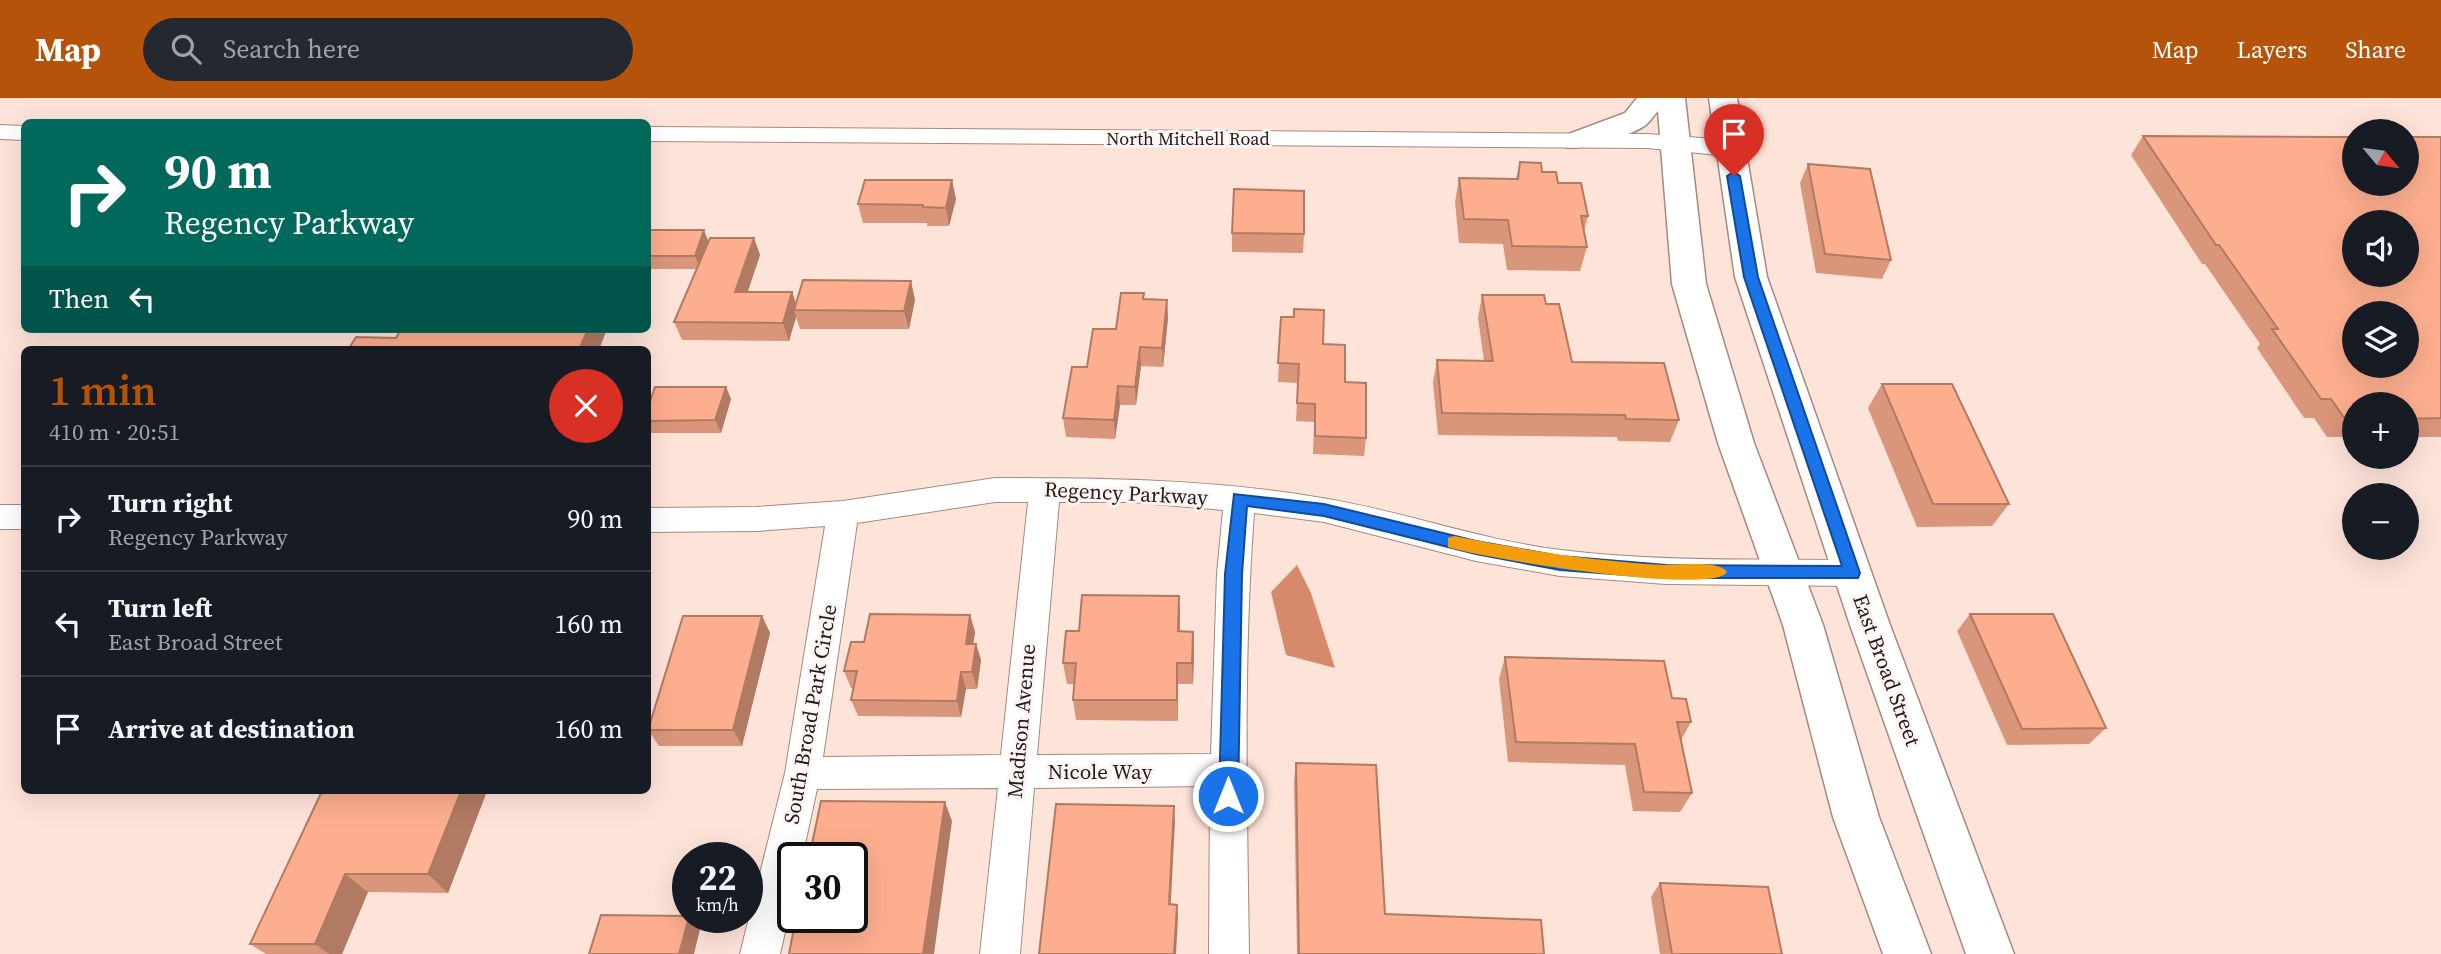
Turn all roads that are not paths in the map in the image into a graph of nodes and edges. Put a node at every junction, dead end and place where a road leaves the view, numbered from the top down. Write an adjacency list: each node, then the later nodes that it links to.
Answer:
1 (1653, 98): 7 (main road)
2 (1671, 98): 8 (main road)
3 (1723, 98): 9 (main road, East Broad Street)
4 (0, 132): 5 (street)
5 (21, 132)
6 (651, 134): 7 (street, North Mitchell Road)
7 (1577, 141): 8 (street, North Mitchell Road)
8 (1678, 144): 9 (street, North Mitchell Road); 17 (main road)
9 (1729, 148): 16 (main road, East Broad Street)
10 (1045, 489): 11 (street, Regency Parkway); 12 (street, Regency Parkway); 19 (street, Madison Avenue)
11 (1239, 499): 17 (street, Regency Parkway); 18 (street)
12 (844, 513): 15 (street, Regency Parkway); 20 (street, South Broad Park Circle)
13 (0, 517): 14 (street)
14 (21, 517)
15 (651, 520)
16 (1852, 573): 17 (street, Regency Parkway); 25 (main road, East Broad Street)
17 (1784, 574): 24 (main road)
18 (1228, 770): 19 (street, Nicole Way); 23 (street)
19 (1017, 771): 20 (street, Nicole Way); 22 (street, Madison Avenue)
20 (803, 773): 21 (street, South Broad Park Circle)
21 (760, 954)
22 (1000, 954)
23 (1229, 954)
24 (1907, 954)
25 (1990, 954)

